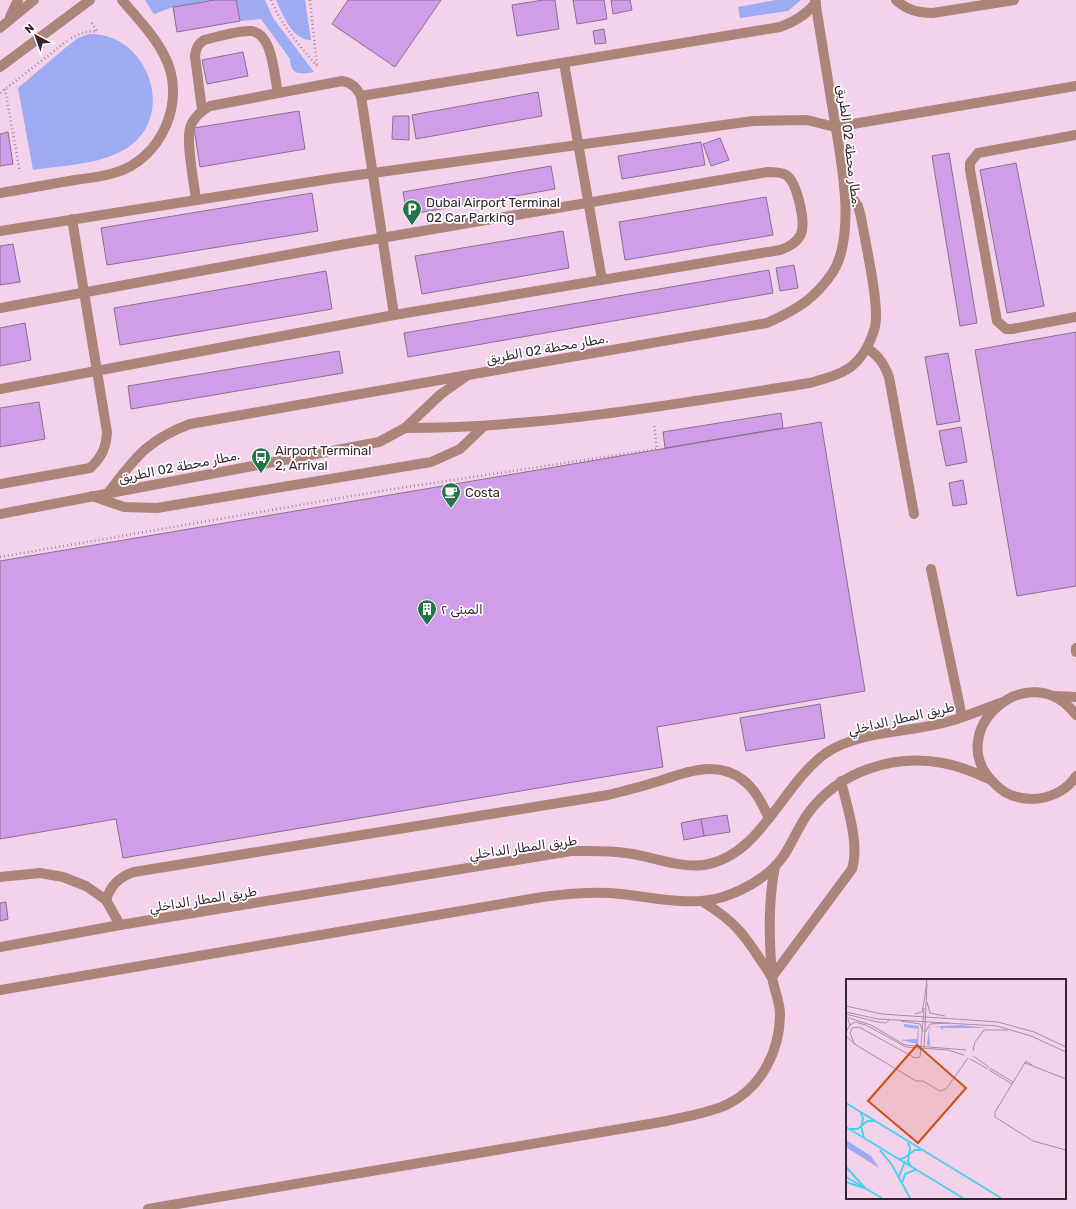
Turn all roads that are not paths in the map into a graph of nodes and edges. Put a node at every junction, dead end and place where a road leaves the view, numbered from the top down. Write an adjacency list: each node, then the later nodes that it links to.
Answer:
1 (18, 0): 8 (street)
2 (34, 0): 8 (street)
3 (90, 0): 10 (street)
4 (122, 0): 20 (street)
5 (896, 0): 6 (street)
6 (1014, 0)
7 (816, 1): 9 (street); 15 (street, مطار محطة 02 الطريق.)
8 (4, 25)
9 (564, 63): 13 (street); 17 (street)
10 (0, 67)
11 (1076, 86): 15 (street)
12 (278, 93): 13 (street); 14 (street); 14 (street)
13 (361, 96): 18 (street)
14 (202, 110): 21 (street)
15 (836, 127): 17 (street); 19 (street, مطار محطة 02 الطريق.)
16 (1076, 135): 30 (street)
17 (579, 146): 18 (street); 22 (street)
18 (372, 174): 21 (street); 25 (street)
19 (844, 186): 31 (street); 33 (street, مطار محطة 02 الطريق.)
20 (0, 193)
21 (196, 200): 23 (street)
22 (588, 202): 25 (street); 26 (street); 26 (street)
23 (72, 219): 24 (street); 27 (street)
24 (0, 231)
25 (381, 238): 27 (street); 29 (street)
26 (602, 280): 29 (street)
27 (83, 294): 28 (street); 32 (street)
28 (0, 308)
29 (394, 315): 32 (street)
30 (1076, 317)
31 (867, 348): 35 (street); 41 (street)
32 (97, 372): 34 (street); 37 (street)
33 (468, 374): 36 (street, مطار محطة 02 الطريق.); 38 (street)
34 (0, 389)
35 (483, 427): 36 (street); 39 (street)
36 (405, 428): 38 (street, مطار محطة 02 الطريق.)
37 (0, 484)
38 (108, 493): 39 (street, مطار محطة 02 الطريق.)
39 (92, 496): 40 (street, مطار محطة 02 الطريق.)
40 (0, 514)
41 (914, 514)
42 (931, 569): 49 (street)
43 (1076, 648): 44 (street)
44 (1076, 652)
45 (1054, 696): 46 (street); 47 (street, طريق المطار الداخلي); 48 (street)
46 (1076, 697)
47 (1000, 703): 49 (street, طريق المطار الداخلي); 51 (street)
48 (1076, 715)
49 (962, 717): 53 (street, طريق المطار الداخلي)
50 (1076, 776): 51 (street)
51 (989, 779): 52 (street)
52 (841, 781): 54 (street); 60 (street)
53 (769, 818): 56 (street); 58 (street, طريق المطار الداخلي)
54 (774, 866): 57 (street); 60 (street)
55 (0, 877): 56 (street)
56 (106, 900): 58 (street)
57 (703, 902): 60 (street); 61 (street)
58 (120, 926): 59 (street, طريق المطار الداخلي)
59 (0, 947)
60 (772, 977): 62 (street)
61 (0, 990)
62 (148, 1209)

